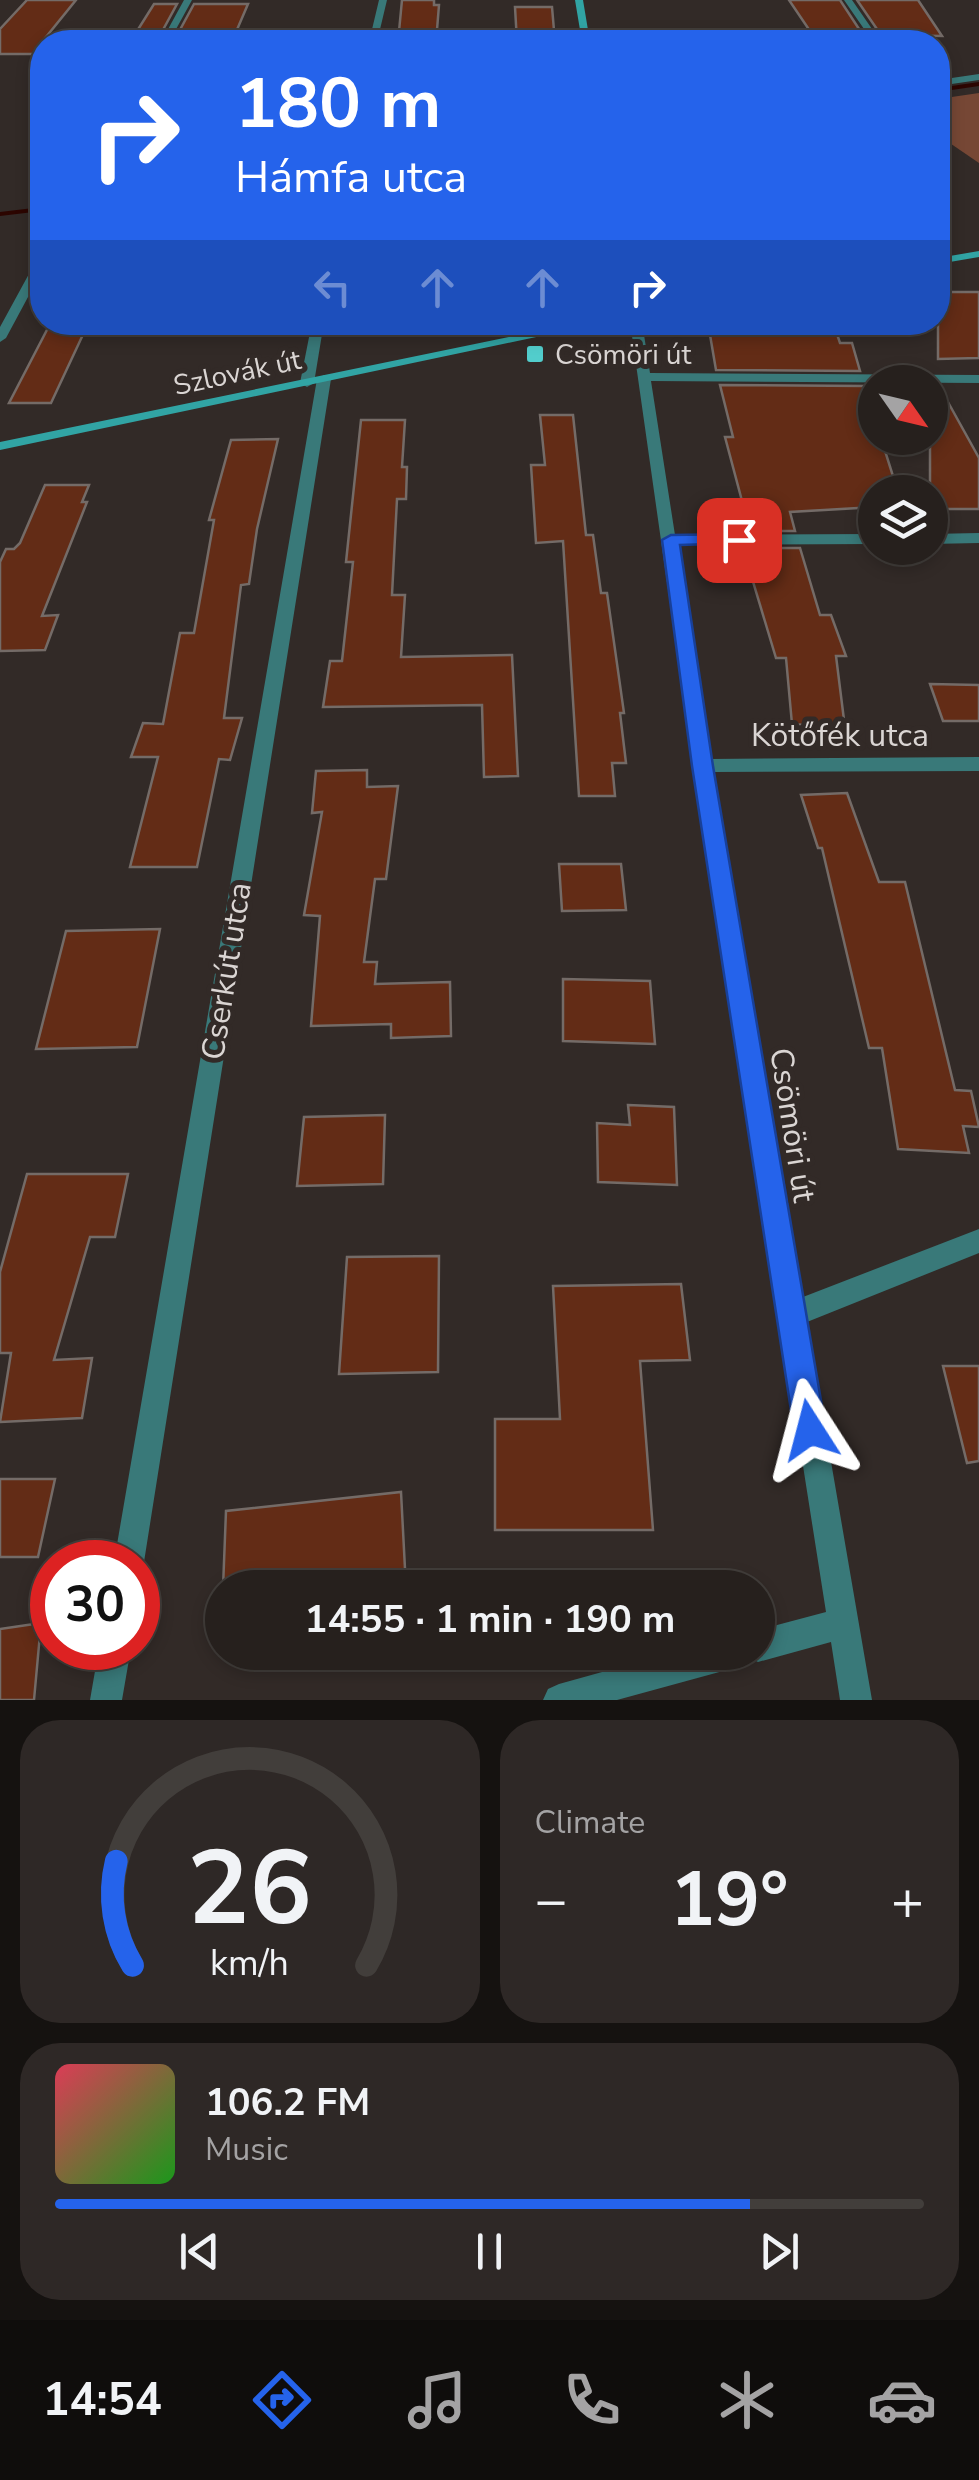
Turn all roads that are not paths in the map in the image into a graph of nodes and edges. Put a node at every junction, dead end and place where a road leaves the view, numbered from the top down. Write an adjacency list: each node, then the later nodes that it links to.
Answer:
1 (188, 0): 5 (street)
2 (383, 0): 6 (street)
3 (579, 0): 7 (main road)
4 (848, 0): 8 (street)
5 (172, 30)
6 (376, 30)
7 (584, 30)
8 (869, 30)
9 (979, 76): 10 (street)
10 (950, 81)
11 (979, 254): 12 (main road)
12 (950, 259)
13 (30, 282): 17 (street)
14 (317, 335): 20 (street, Cserkút utca)
15 (538, 335): 20 (main road, Szlovák út)
16 (638, 335): 18 (street, Csömöri út)
17 (0, 338)
18 (645, 377): 19 (street); 25 (street, Csömöri út)
19 (979, 378)
20 (315, 381): 21 (main road, Szlovák út); 30 (street, Cserkút utca)
21 (2, 448)
22 (979, 538): 24 (street)
23 (858, 539): 25 (street)
24 (948, 539)
25 (671, 540): 27 (street, Csömöri út)
26 (979, 764): 27 (street, Kötőfék utca)
27 (702, 766): 29 (street, Csömöri út)
28 (979, 1241): 29 (street)
29 (791, 1315): 31 (street, Csömöri út)
30 (132, 1540)
31 (842, 1623): 32 (street); 37 (street, Csömöri út)
32 (775, 1641)
33 (111, 1670): 35 (street)
34 (668, 1670): 36 (street)
35 (106, 1700)
36 (559, 1700)
37 (856, 1700)

